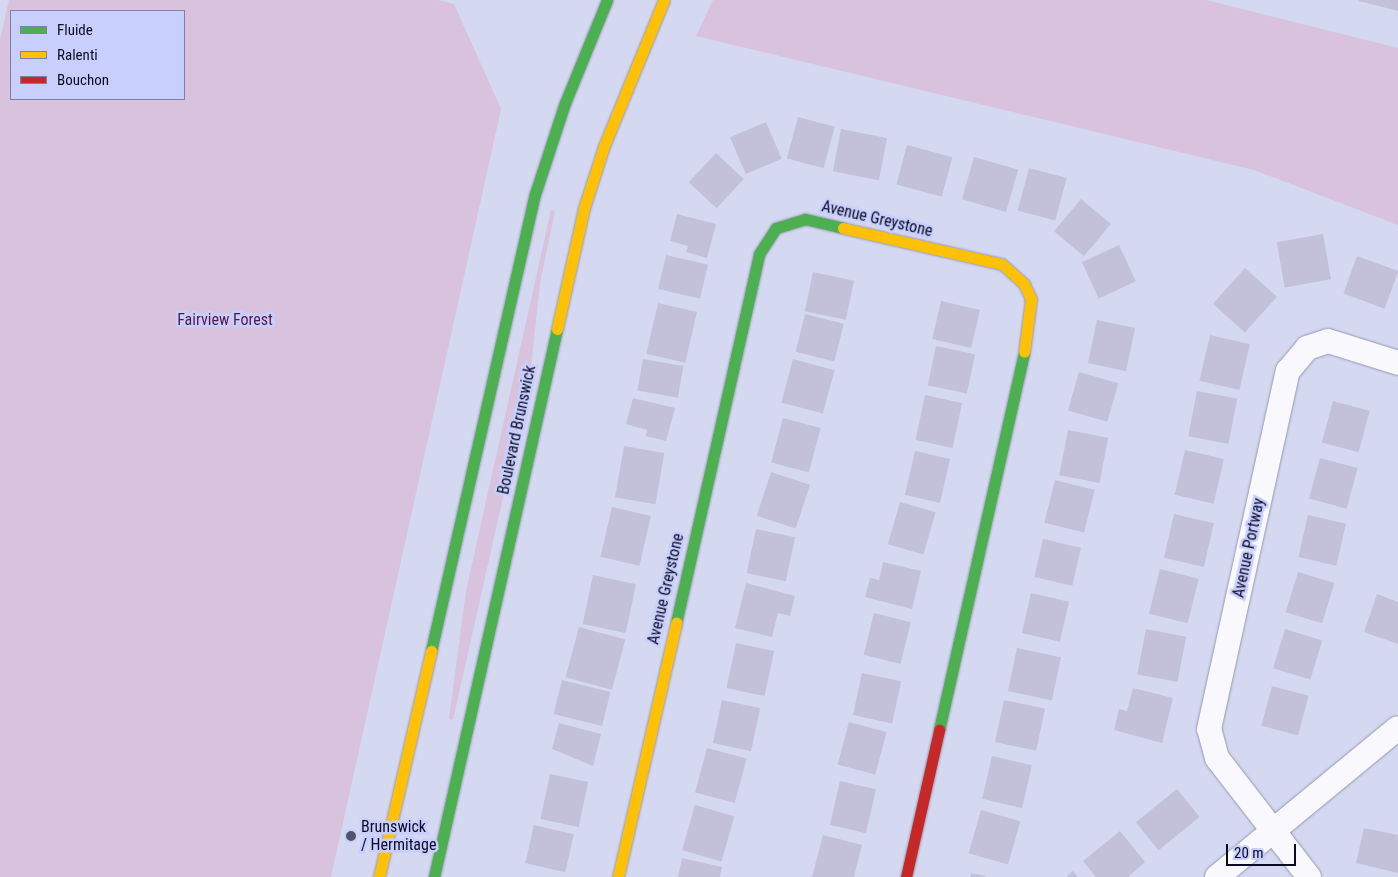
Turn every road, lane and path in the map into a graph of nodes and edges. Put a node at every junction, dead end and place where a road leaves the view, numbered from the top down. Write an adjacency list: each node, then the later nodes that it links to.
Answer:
1 (606, 0): 6 (street)
2 (664, 0): 7 (street, Boulevard Brunswick)
3 (1398, 363): 5 (street, Avenue Portway)
4 (1398, 728): 5 (street)
5 (1273, 831): 10 (street); 11 (street, Avenue Portway)
6 (379, 877)
7 (434, 877)
8 (618, 877): 9 (street, Avenue Greystone)
9 (906, 877)
10 (1217, 877)
11 (1309, 877)

